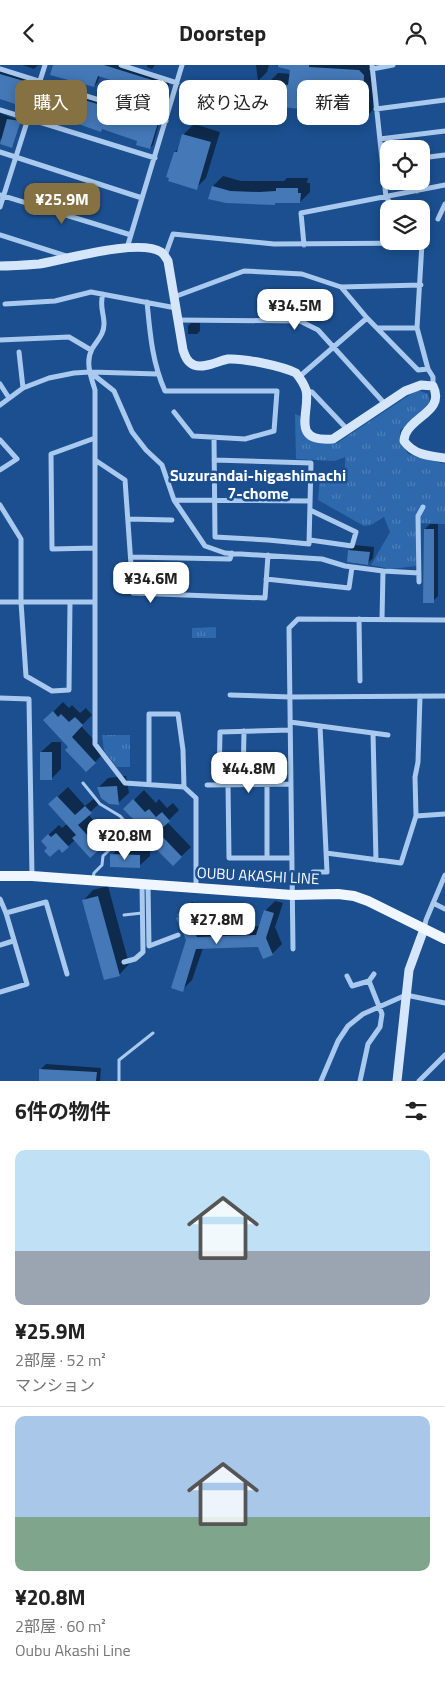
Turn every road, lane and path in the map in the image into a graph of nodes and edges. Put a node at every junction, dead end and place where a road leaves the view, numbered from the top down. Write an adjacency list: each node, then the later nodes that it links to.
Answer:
1 (44, 65): 8 (street)
2 (122, 65): 9 (street)
3 (182, 65): 9 (street)
4 (393, 65): 5 (street)
5 (372, 67): 11 (street)
6 (0, 69): 7 (street)
7 (37, 80)
8 (40, 80)
9 (177, 83): 13 (street)
10 (445, 100): 11 (street)
11 (376, 109): 19 (street)
12 (0, 110): 14 (street)
13 (169, 111)
14 (15, 115)
15 (26, 125): 22 (street)
16 (47, 125): 24 (street)
17 (165, 125): 24 (street)
18 (445, 131): 19 (street)
19 (380, 139)
20 (0, 152): 22 (street)
21 (445, 155): 23 (street)
22 (16, 157): 28 (street); 30 (street)
23 (430, 157)
24 (154, 159): 30 (street)
25 (445, 185): 27 (street)
26 (385, 190): 29 (street)
27 (417, 191): 29 (street)
28 (2, 195): 33 (street); 36 (street)
29 (386, 197): 31 (street); 38 (street)
30 (142, 198): 36 (street)
31 (388, 200)
32 (445, 204): 34 (street)
33 (0, 207)
34 (438, 219)
35 (0, 235): 42 (street)
36 (131, 235): 39 (street)
37 (380, 243): 38 (street)
38 (304, 245): 41 (street)
39 (126, 249): 41 (street); 42 (street)
40 (421, 250): 44 (street)
41 (166, 256): 47 (street)
42 (68, 257): 43 (street)
43 (0, 266)
44 (421, 285): 45 (street); 54 (street)
45 (341, 287): 47 (street); 51 (street)
46 (102, 294): 48 (street); 49 (street); 57 (street)
47 (174, 297): 50 (street)
48 (147, 302): 50 (street); 61 (street)
49 (5, 304)
50 (176, 308): 52 (street)
51 (367, 318): 53 (street); 56 (street)
52 (177, 320): 56 (street); 62 (street)
53 (377, 328): 54 (street); 59 (street)
54 (417, 328): 59 (street)
55 (0, 340): 57 (street)
56 (334, 347): 62 (street); 68 (street)
57 (91, 350): 60 (street)
58 (19, 352): 65 (street)
59 (428, 369): 64 (street)
60 (90, 372): 61 (street); 65 (street); 72 (street); 79 (street)
61 (158, 374): 73 (street)
62 (299, 377): 66 (street)
63 (0, 385): 67 (street)
64 (433, 385): 68 (street); 75 (street)
65 (24, 389): 67 (street)
66 (306, 391): 71 (street); 71 (street)
67 (9, 399): 69 (street)
68 (386, 404): 71 (street)
69 (0, 405)
70 (174, 412): 73 (street)
71 (347, 429)
72 (95, 438): 76 (street); 88 (street)
73 (214, 438): 77 (street)
74 (0, 440): 78 (street)
75 (445, 458)
76 (95, 460): 85 (street); 88 (street)
77 (214, 460): 80 (street); 81 (street)
78 (0, 470)
79 (174, 500): 80 (street); 89 (street)
80 (214, 500): 81 (street); 87 (street)
81 (310, 501): 84 (street)
82 (0, 505): 98 (street)
83 (423, 507): 94 (street)
84 (310, 510): 87 (street); 87 (street)
85 (128, 519): 86 (street); 91 (street)
86 (172, 520)
87 (310, 540)
88 (95, 548): 100 (street)
89 (232, 553): 90 (street); 91 (street)
90 (268, 555): 92 (street); 95 (street)
91 (131, 557): 95 (street)
92 (352, 567): 93 (street); 95 (street)
93 (383, 571): 94 (street); 102 (street)
94 (419, 573): 96 (street)
95 (266, 579)
96 (419, 582)
97 (0, 602): 98 (street)
98 (21, 602): 99 (street); 99 (street)
99 (70, 602): 100 (street)
100 (95, 602): 117 (street)
101 (359, 619): 102 (street); 104 (street); 108 (street)
102 (382, 619): 103 (street)
103 (445, 620)
104 (360, 681)
105 (230, 695): 108 (street)
106 (420, 696): 107 (street); 108 (street); 126 (street)
107 (445, 696)
108 (290, 697): 110 (street)
109 (0, 698): 136 (street)
110 (290, 722): 111 (street); 112 (street)
111 (320, 726): 114 (street); 129 (street)
112 (290, 730): 113 (street); 121 (street)
113 (244, 731): 119 (street); 123 (street)
114 (373, 733): 115 (street); 132 (street)
115 (388, 735)
116 (83, 783): 127 (lane)
117 (149, 784): 124 (street); 124 (street)
118 (228, 784): 119 (street); 123 (street); 130 (street)
119 (243, 784): 120 (street)
120 (267, 784): 121 (street); 130 (street)
121 (291, 784): 131 (street)
122 (207, 785): 123 (street)
123 (219, 785)
124 (184, 787): 139 (street)
125 (445, 814): 126 (street)
126 (416, 816): 132 (street)
127 (132, 828): 128 (lane); 137 (lane)
128 (143, 841)
129 (326, 853): 132 (street); 133 (street)
130 (267, 858): 131 (street)
131 (292, 858): 140 (street)
132 (376, 860)
133 (313, 872)
134 (445, 875): 142 (street)
135 (0, 876): 136 (main road, OUBU AKASHI LINE)
136 (32, 876): 137 (main road, OUBU AKASHI LINE)
137 (93, 881): 138 (main road, OUBU AKASHI LINE)
138 (145, 885): 139 (main road, OUBU AKASHI LINE); 145 (street); 148 (street)
139 (196, 889): 140 (main road, OUBU AKASHI LINE)
140 (292, 895): 147 (main road, OUBU AKASHI LINE); 152 (street)
141 (0, 901): 144 (street)
142 (433, 903): 143 (street); 147 (street)
143 (445, 909)
144 (6, 913): 150 (street); 154 (street)
145 (142, 913): 146 (lane); 153 (street)
146 (124, 915)
147 (424, 929): 149 (main road, OUBU AKASHI LINE); 159 (street)
148 (178, 935)
149 (445, 939)
150 (14, 941): 151 (street); 158 (street)
151 (0, 945)
152 (293, 949)
153 (124, 962)
154 (67, 974)
155 (374, 974): 157 (street)
156 (347, 976): 157 (street)
157 (369, 981): 161 (street)
158 (0, 992)
159 (406, 995): 160 (street); 161 (street); 167 (street)
160 (445, 1003)
161 (380, 1007): 165 (street); 166 (street)
162 (153, 1033): 164 (lane)
163 (445, 1055): 168 (street)
164 (119, 1081)
165 (321, 1081)
166 (360, 1081)
167 (397, 1081)
168 (420, 1081)

